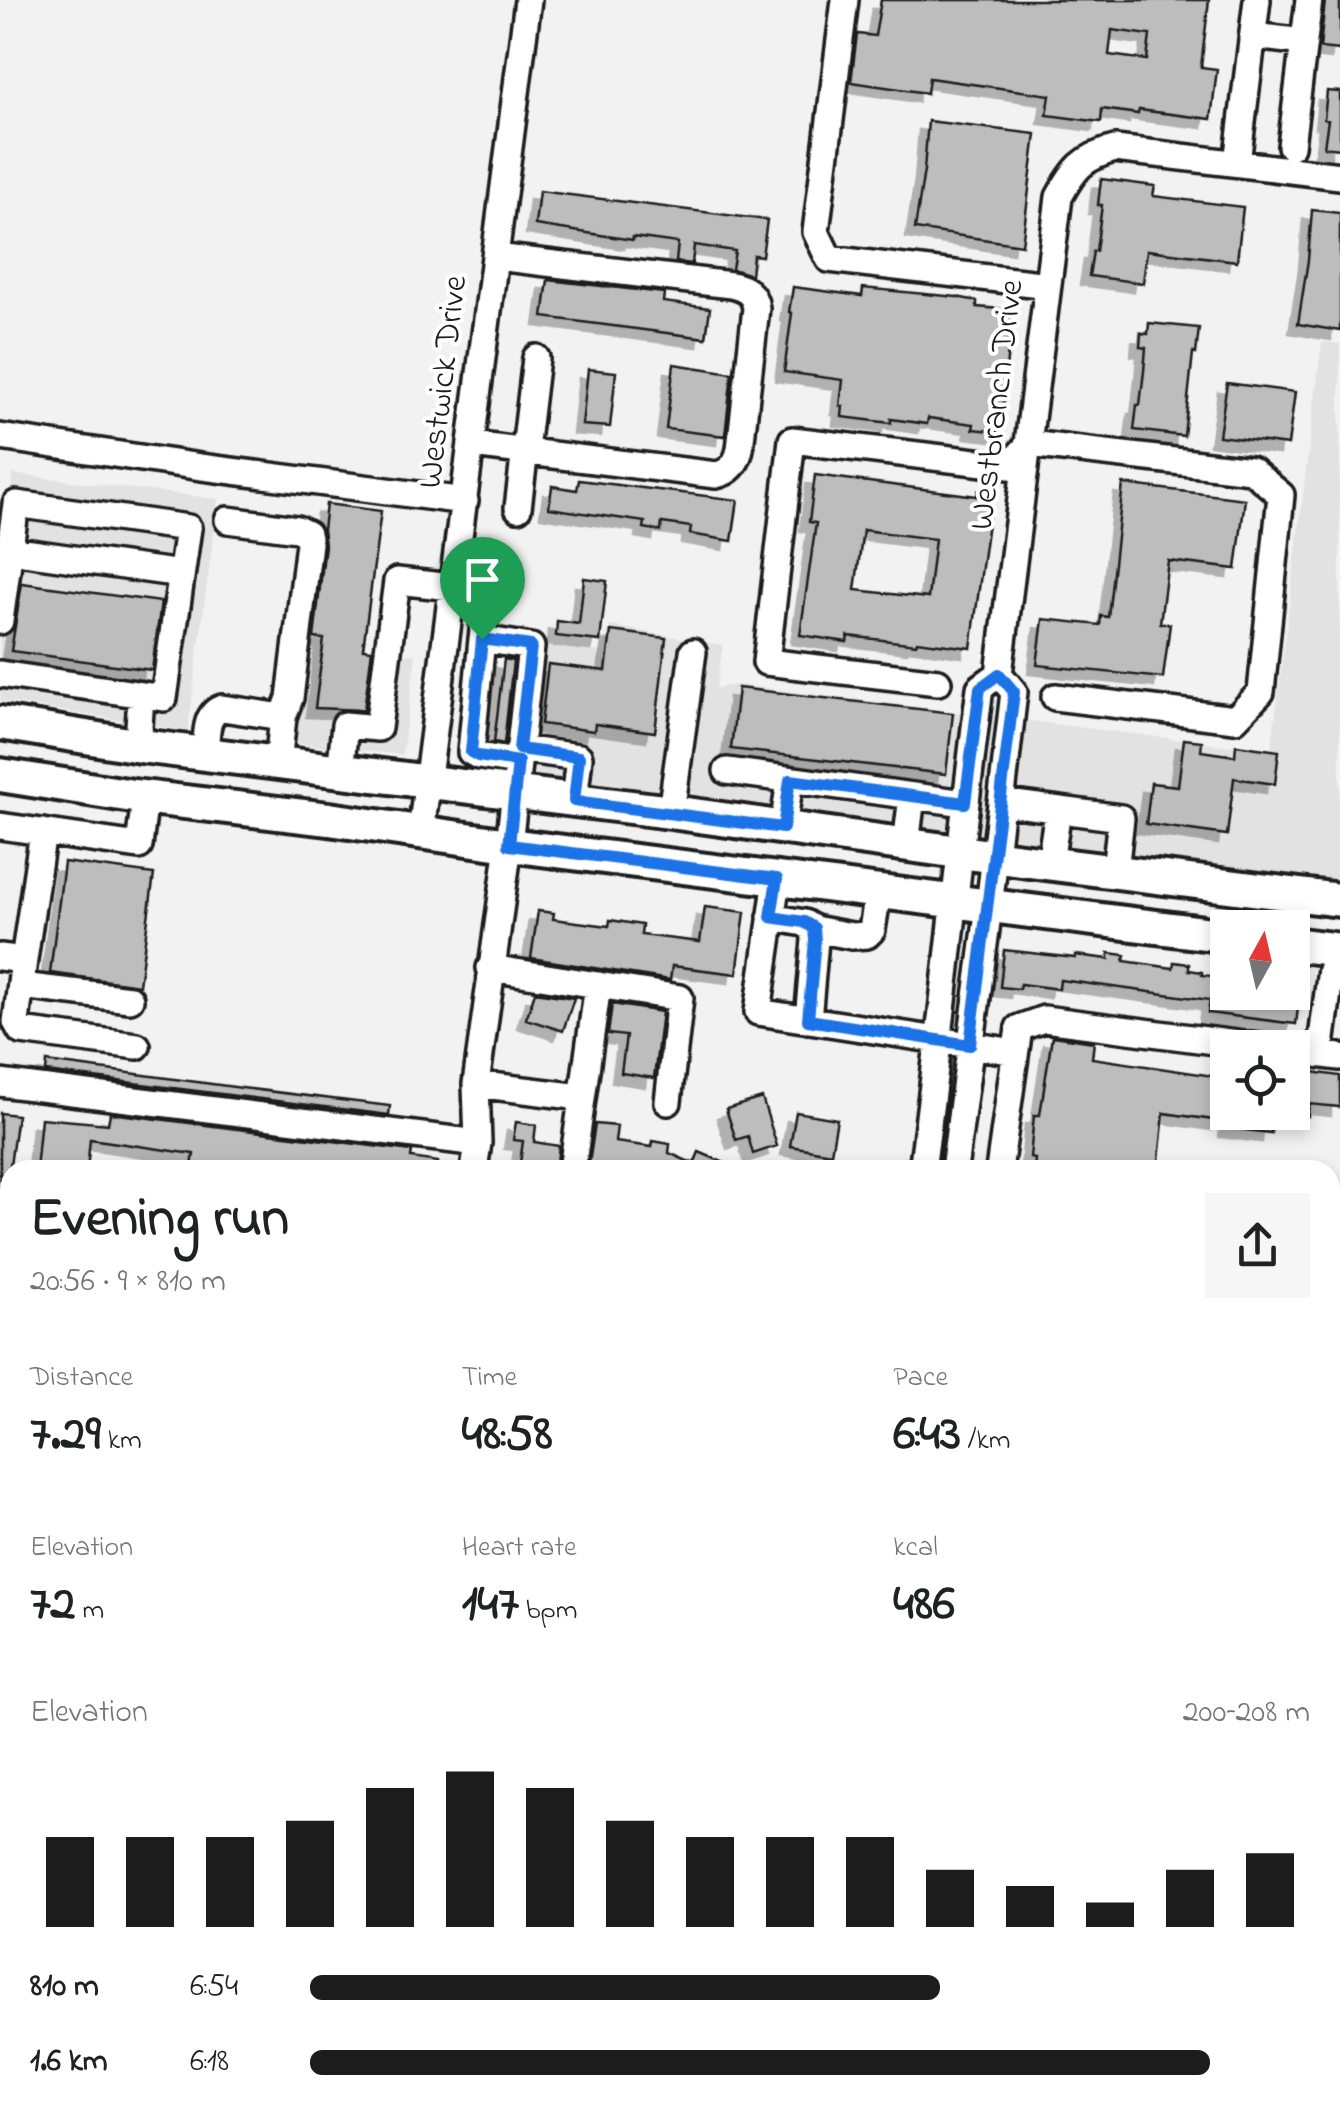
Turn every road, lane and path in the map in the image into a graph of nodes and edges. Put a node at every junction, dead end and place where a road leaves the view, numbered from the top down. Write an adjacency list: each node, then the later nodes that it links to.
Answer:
1 (528, 0): 10 (street, Westwick Drive)
2 (845, 0): 11 (street)
3 (1257, 0): 5 (street)
4 (1309, 0): 6 (street)
5 (1254, 36): 6 (street); 8 (street)
6 (1304, 42): 7 (street)
7 (1292, 146)
8 (1237, 163): 9 (street); 11 (street, Westbranch Drive)
9 (1340, 176)
10 (496, 258): 14 (street, Westwick Drive); 16 (street)
11 (1048, 286): 15 (street, Westbranch Drive)
12 (536, 358): 16 (street)
13 (0, 437): 17 (street)
14 (472, 444): 16 (street); 17 (street, Westwick Drive)
15 (1029, 444): 29 (street, Westbranch Drive); 30 (street); 32 (street)
16 (525, 452): 18 (street)
17 (464, 501): 22 (street, Westwick Drive)
18 (518, 508)
19 (228, 520): 33 (street)
20 (10, 550): 21 (street); 21 (street); 23 (street)
21 (182, 574): 31 (street)
22 (453, 586): 24 (street); 26 (street, Westwick Drive); 41 (street)
23 (0, 621)
24 (482, 639): 27 (street); 40 (street)
25 (692, 652): 52 (street)
26 (443, 667): 27 (street); 34 (street, Westwick Drive)
27 (478, 671): 36 (street)
28 (0, 674): 31 (street)
29 (999, 674): 49 (street, Westbranch Drive); 50 (street, Westbranch Drive)
30 (938, 682)
31 (141, 695): 37 (street)
32 (1056, 697)
33 (283, 717): 38 (street); 39 (street)
34 (436, 721): 36 (street); 45 (street, Westwick Drive)
35 (0, 723): 37 (main road)
36 (472, 726): 40 (street)
37 (141, 746): 38 (main road); 47 (main road)
38 (205, 754): 39 (main road)
39 (278, 764): 41 (main road)
40 (517, 768): 45 (main road); 48 (main road); 48 (street); 57 (street)
41 (340, 772): 45 (main road)
42 (727, 772): 44 (street)
43 (0, 775): 47 (main road)
44 (790, 780): 46 (street); 54 (street)
45 (428, 783): 56 (street, Westwick Drive)
46 (912, 796): 50 (street); 58 (street)
47 (139, 797): 55 (street); 56 (main road)
48 (574, 801): 52 (main road)
49 (1001, 802): 51 (street); 60 (street, Westbranch Drive)
50 (965, 803): 59 (street, Westbranch Drive)
51 (1058, 810): 61 (street); 62 (street)
52 (671, 812): 54 (main road)
53 (0, 826): 55 (street)
54 (783, 828): 58 (main road); 63 (main road)
55 (42, 832): 73 (street)
56 (421, 832): 57 (main road)
57 (509, 845): 63 (main road); 75 (street)
58 (906, 845): 59 (main road)
59 (958, 852): 60 (main road); 66 (street, Westbranch Drive)
60 (995, 856): 61 (main road); 67 (street, Westbranch Drive)
61 (1050, 863): 62 (main road)
62 (1115, 872): 65 (main road)
63 (777, 879): 64 (main road); 68 (street)
64 (878, 892): 66 (main road); 69 (street)
65 (1340, 900)
66 (954, 902): 67 (main road); 80 (street, Westbranch Drive)
67 (989, 907): 70 (main road); 82 (street, Westbranch Drive)
68 (771, 917): 69 (street); 79 (street)
69 (814, 928): 79 (street)
70 (1210, 934)
71 (1310, 946): 72 (main road)
72 (1340, 950)
73 (12, 959): 77 (street)
74 (1340, 962): 85 (street)
75 (490, 968): 76 (street); 87 (street)
76 (598, 985): 88 (street); 89 (street)
77 (20, 986): 78 (street); 83 (street)
78 (130, 999)
79 (808, 1020): 80 (street)
80 (940, 1039): 82 (street); 93 (street, Westbranch Drive)
81 (1210, 1040): 84 (street)
82 (970, 1045): 84 (street); 94 (street, Westbranch Drive)
83 (137, 1046)
84 (1015, 1052): 95 (street)
85 (1330, 1056)
86 (0, 1083): 90 (street)
87 (476, 1084): 88 (street); 90 (street)
88 (581, 1097): 92 (street)
89 (668, 1102)
90 (478, 1143): 91 (street)
91 (475, 1160)
92 (573, 1160)
93 (923, 1160)
94 (955, 1160)
95 (1000, 1160)

